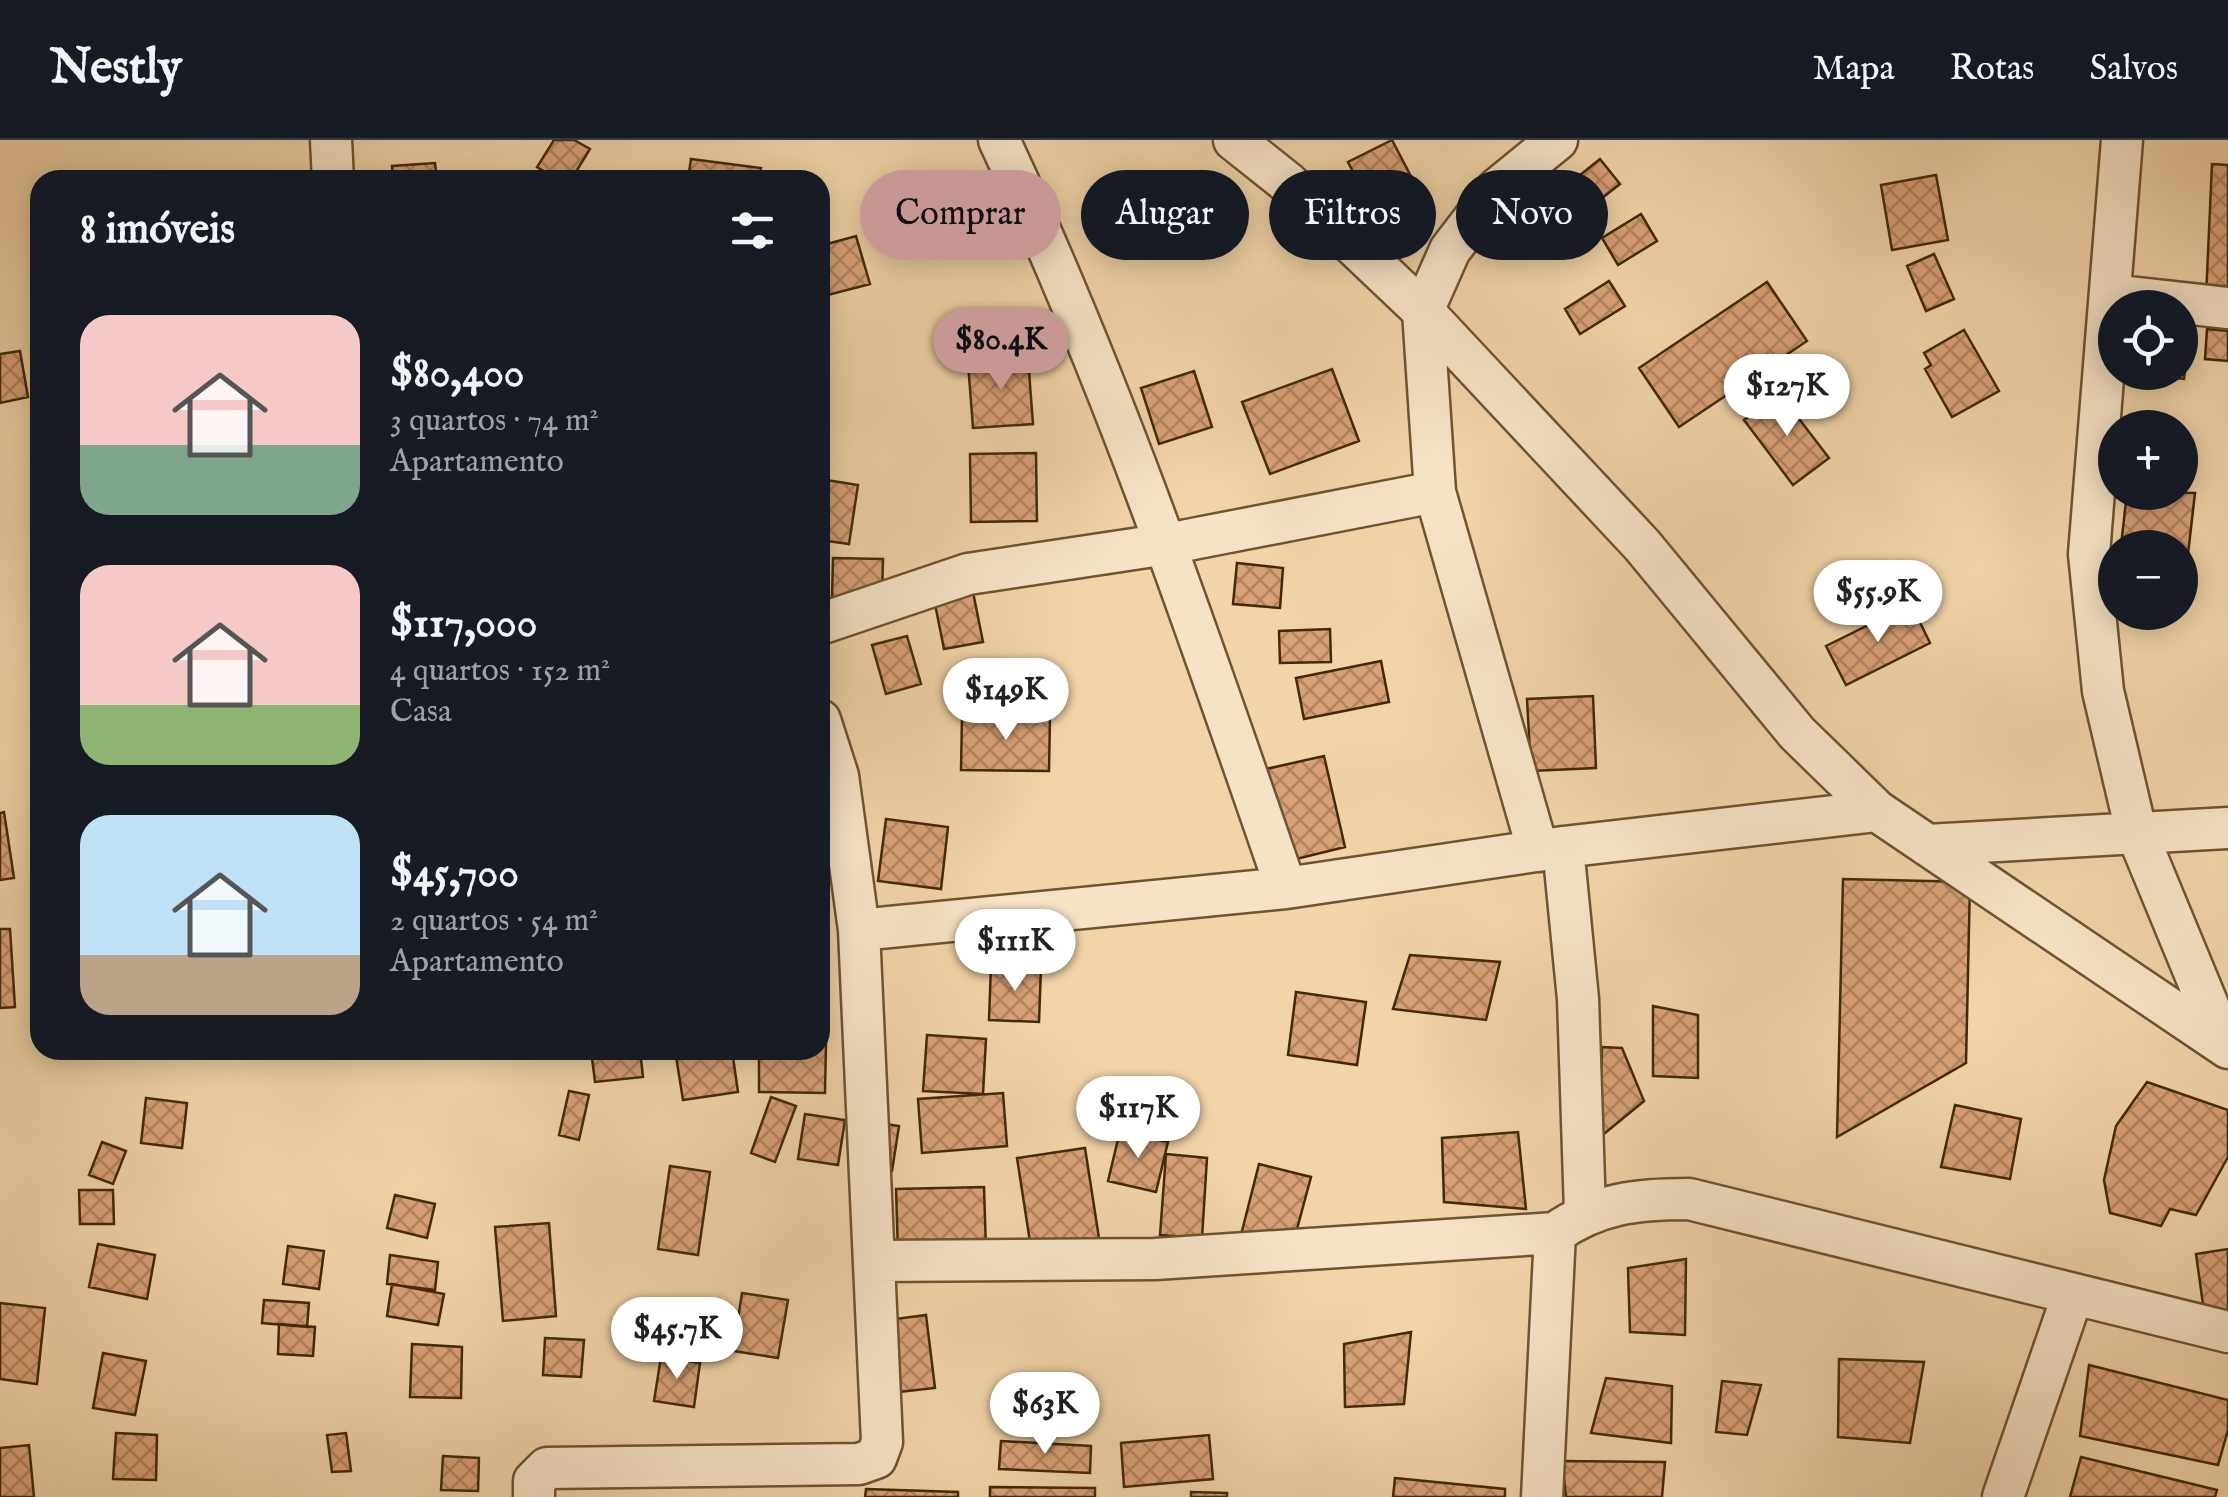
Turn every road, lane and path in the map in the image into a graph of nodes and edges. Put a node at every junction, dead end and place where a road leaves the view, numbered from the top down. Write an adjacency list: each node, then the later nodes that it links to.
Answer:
1 (331, 140): 7 (street)
2 (1000, 140): 17 (street)
3 (1234, 140): 8 (street)
4 (1291, 140): 9 (street)
5 (1557, 140): 14 (street)
6 (2122, 140): 11 (street)
7 (332, 170)
8 (1272, 170)
9 (1289, 170)
10 (1369, 260): 14 (street)
11 (2110, 290)
12 (2198, 305): 13 (street)
13 (2228, 308)
14 (1423, 311): 16 (street); 20 (street)
15 (2102, 390): 22 (street)
16 (1436, 492): 17 (street); 24 (street)
17 (1167, 544): 18 (street); 25 (street)
18 (830, 621)
19 (830, 751): 26 (street)
20 (1877, 811): 23 (street); 24 (street)
21 (2228, 828): 22 (street)
22 (2136, 831): 23 (street); 27 (street)
23 (1927, 845): 27 (street)
24 (1550, 849): 25 (street); 28 (street)
25 (1286, 888): 26 (street)
26 (859, 930): 29 (street)
27 (2226, 1046)
28 (1570, 1223): 29 (street); 30 (street); 33 (street)
29 (878, 1261): 32 (street)
30 (2073, 1294): 31 (street); 34 (street)
31 (2228, 1332)
32 (534, 1497)
33 (1542, 1497)
34 (2004, 1497)

